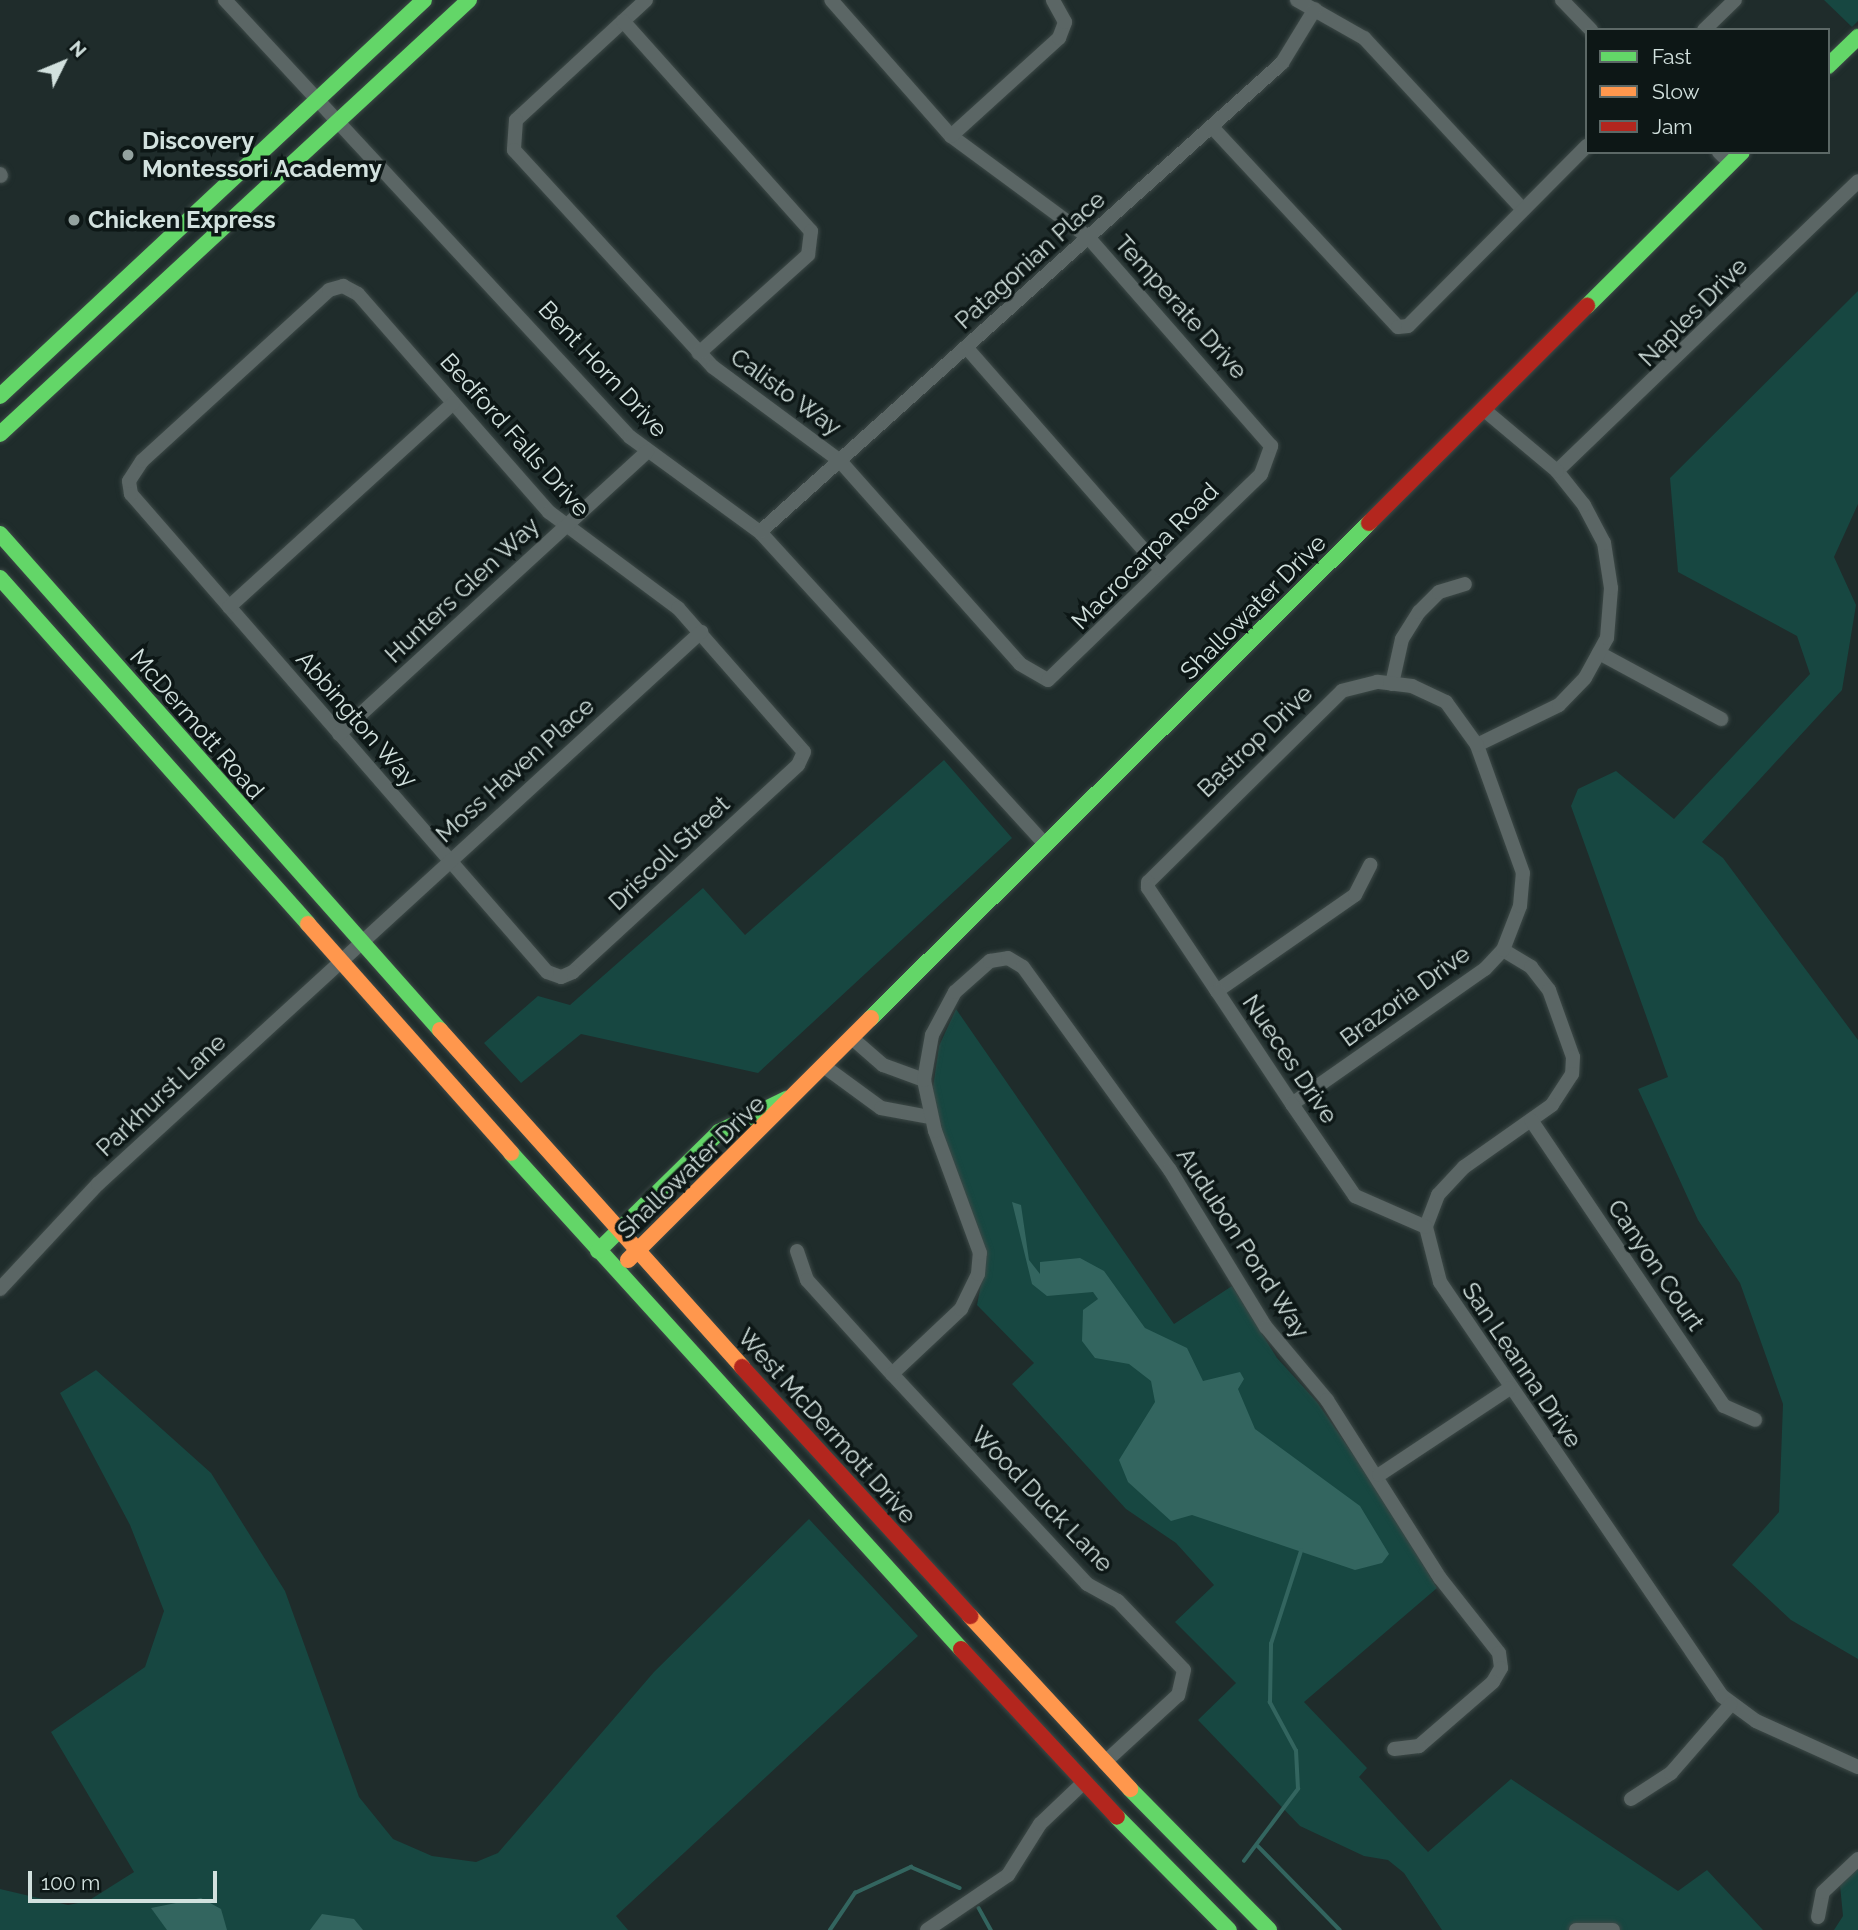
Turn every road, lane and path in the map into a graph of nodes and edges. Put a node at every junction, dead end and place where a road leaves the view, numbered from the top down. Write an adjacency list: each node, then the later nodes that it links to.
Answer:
1 (424, 0): 16 (main road)
2 (469, 0): 17 (main road)
3 (646, 0): 11 (street)
4 (831, 0): 19 (street, Temperate Drive)
5 (1053, 0): 19 (street)
6 (1297, 0): 10 (street)
7 (1562, 0): 12 (street)
8 (1735, 0): 13 (street)
9 (234, 3): 16 (street, Bent Horn Drive)
10 (1315, 9): 18 (street, Patagonian Place); 23 (street)
11 (623, 21): 28 (street, Calisto Way); 28 (street)
12 (1589, 28)
13 (1706, 28)
14 (1858, 37): 15 (main road)
15 (1830, 64)
16 (318, 101): 17 (street, Bent Horn Drive); 25 (main road)
17 (338, 122): 26 (main road); 33 (street, Bent Horn Drive)
18 (1212, 127): 23 (street); 24 (street, Patagonian Place)
19 (951, 136): 24 (street, Temperate Drive)
20 (1585, 148): 23 (street)
21 (1730, 156): 31 (main road, Shallowater Drive)
22 (1858, 181): 36 (street, Naples Drive)
23 (1523, 210)
24 (1088, 237): 27 (street, Patagonian Place); 34 (street, Temperate Drive)
25 (164, 245): 26 (main road); 29 (main road)
26 (183, 264): 32 (main road)
27 (966, 347): 35 (street, Patagonian Place); 41 (street)
28 (699, 353): 35 (street, Calisto Way)
29 (0, 396)
30 (453, 403): 37 (street, Bedford Falls Drive); 38 (street, Bedford Falls Drive); 44 (street)
31 (1483, 409): 36 (street); 55 (main road, Shallowater Drive)
32 (0, 434)
33 (647, 452): 38 (street, Hunters Glen Way); 39 (street, Bent Horn Drive)
34 (1271, 454): 41 (street, Macrocarpa Road)
35 (839, 461): 39 (street, Patagonian Place); 47 (street, Calisto Way)
36 (1557, 471): 46 (street)
37 (129, 481): 44 (street, Abbington Way)
38 (565, 526): 45 (street, Bedford Falls Drive); 50 (street, Hunters Glen Way)
39 (760, 532): 55 (street, Bent Horn Drive)
40 (0, 534): 51 (main road, McDermott Road)
41 (1161, 570): 47 (street, Macrocarpa Road)
42 (0, 578): 53 (main road)
43 (1465, 584): 48 (street)
44 (229, 607): 50 (street, Abbington Way)
45 (701, 632): 54 (street, Bedford Falls Drive); 56 (street, Moss Haven Place)
46 (1599, 653): 49 (street); 52 (street)
47 (1042, 680)
48 (1392, 684): 52 (street, Bastrop Drive); 58 (street, Bastrop Drive)
49 (1721, 719)
50 (339, 734): 56 (street, Abbington Way)
51 (177, 737): 53 (main road); 59 (main road, McDermott Road)
52 (1477, 745): 60 (street, Brazoria Drive)
53 (155, 756): 61 (main road)
54 (803, 757): 62 (street, Driscoll Street)
55 (1046, 845): 64 (main road, Shallowater Drive)
56 (449, 860): 59 (street, Moss Haven Place); 62 (street, Abbington Way)
57 (1370, 866): 63 (street)
58 (1148, 882): 63 (street, Nueces Drive)
59 (361, 943): 61 (street, Parkhurst Lane); 71 (main road, West McDermott Drive)
60 (1503, 950): 68 (street, Brazoria Drive); 70 (street)
61 (340, 962): 73 (main road, West McDermott Drive); 81 (street, Parkhurst Lane)
62 (561, 977)
63 (1217, 992): 68 (street, Nueces Drive)
64 (853, 1039): 65 (main road, Shallowater Drive); 66 (street)
65 (825, 1067): 67 (main road, Shallowater Drive); 69 (street)
66 (924, 1080): 69 (street); 85 (street, Audubon Pond Way)
67 (797, 1095): 72 (main road, Shallowater Drive); 74 (main road, Shallowater Drive)
68 (1292, 1104): 75 (street, Nueces Drive)
69 (930, 1117): 82 (street)
70 (1531, 1120): 75 (street); 84 (street, Canyon Court)
71 (538, 1142): 73 (main road); 76 (main road, West McDermott Drive)
72 (708, 1143): 74 (main road); 76 (main road, Shallowater Drive)
73 (516, 1161): 77 (main road, West McDermott Drive)
74 (708, 1182): 78 (main road, Shallowater Drive)
75 (1426, 1227): 83 (street, San Leanna Drive)
76 (619, 1232): 77 (main road, Shallowater Drive); 78 (main road, West McDermott Drive)
77 (598, 1251): 80 (main road, West McDermott Drive)
78 (636, 1251): 80 (main road, Shallowater Drive); 88 (main road, West McDermott Drive)
79 (797, 1251): 82 (street, Wood Duck Lane)
80 (616, 1271): 90 (main road, West McDermott Drive)
81 (3, 1280)
82 (892, 1374): 88 (street, Wood Duck Lane)
83 (1510, 1388): 85 (street); 86 (street, San Leanna Drive)
84 (1755, 1420)
85 (1379, 1475): 87 (street, Audubon Pond Way)
86 (1731, 1704): 89 (street, San Leanna Drive); 91 (street)
87 (1394, 1749)
88 (1104, 1763): 90 (main road); 96 (main road, West McDermott Drive)
89 (1858, 1767)
90 (1083, 1783): 94 (street); 95 (main road, West McDermott Drive)
91 (1631, 1799)
92 (1858, 1859): 93 (street)
93 (1818, 1917)
94 (926, 1930)
95 (1228, 1930)
96 (1269, 1930)
97 (1576, 1930): 98 (street)
98 (1613, 1930)

